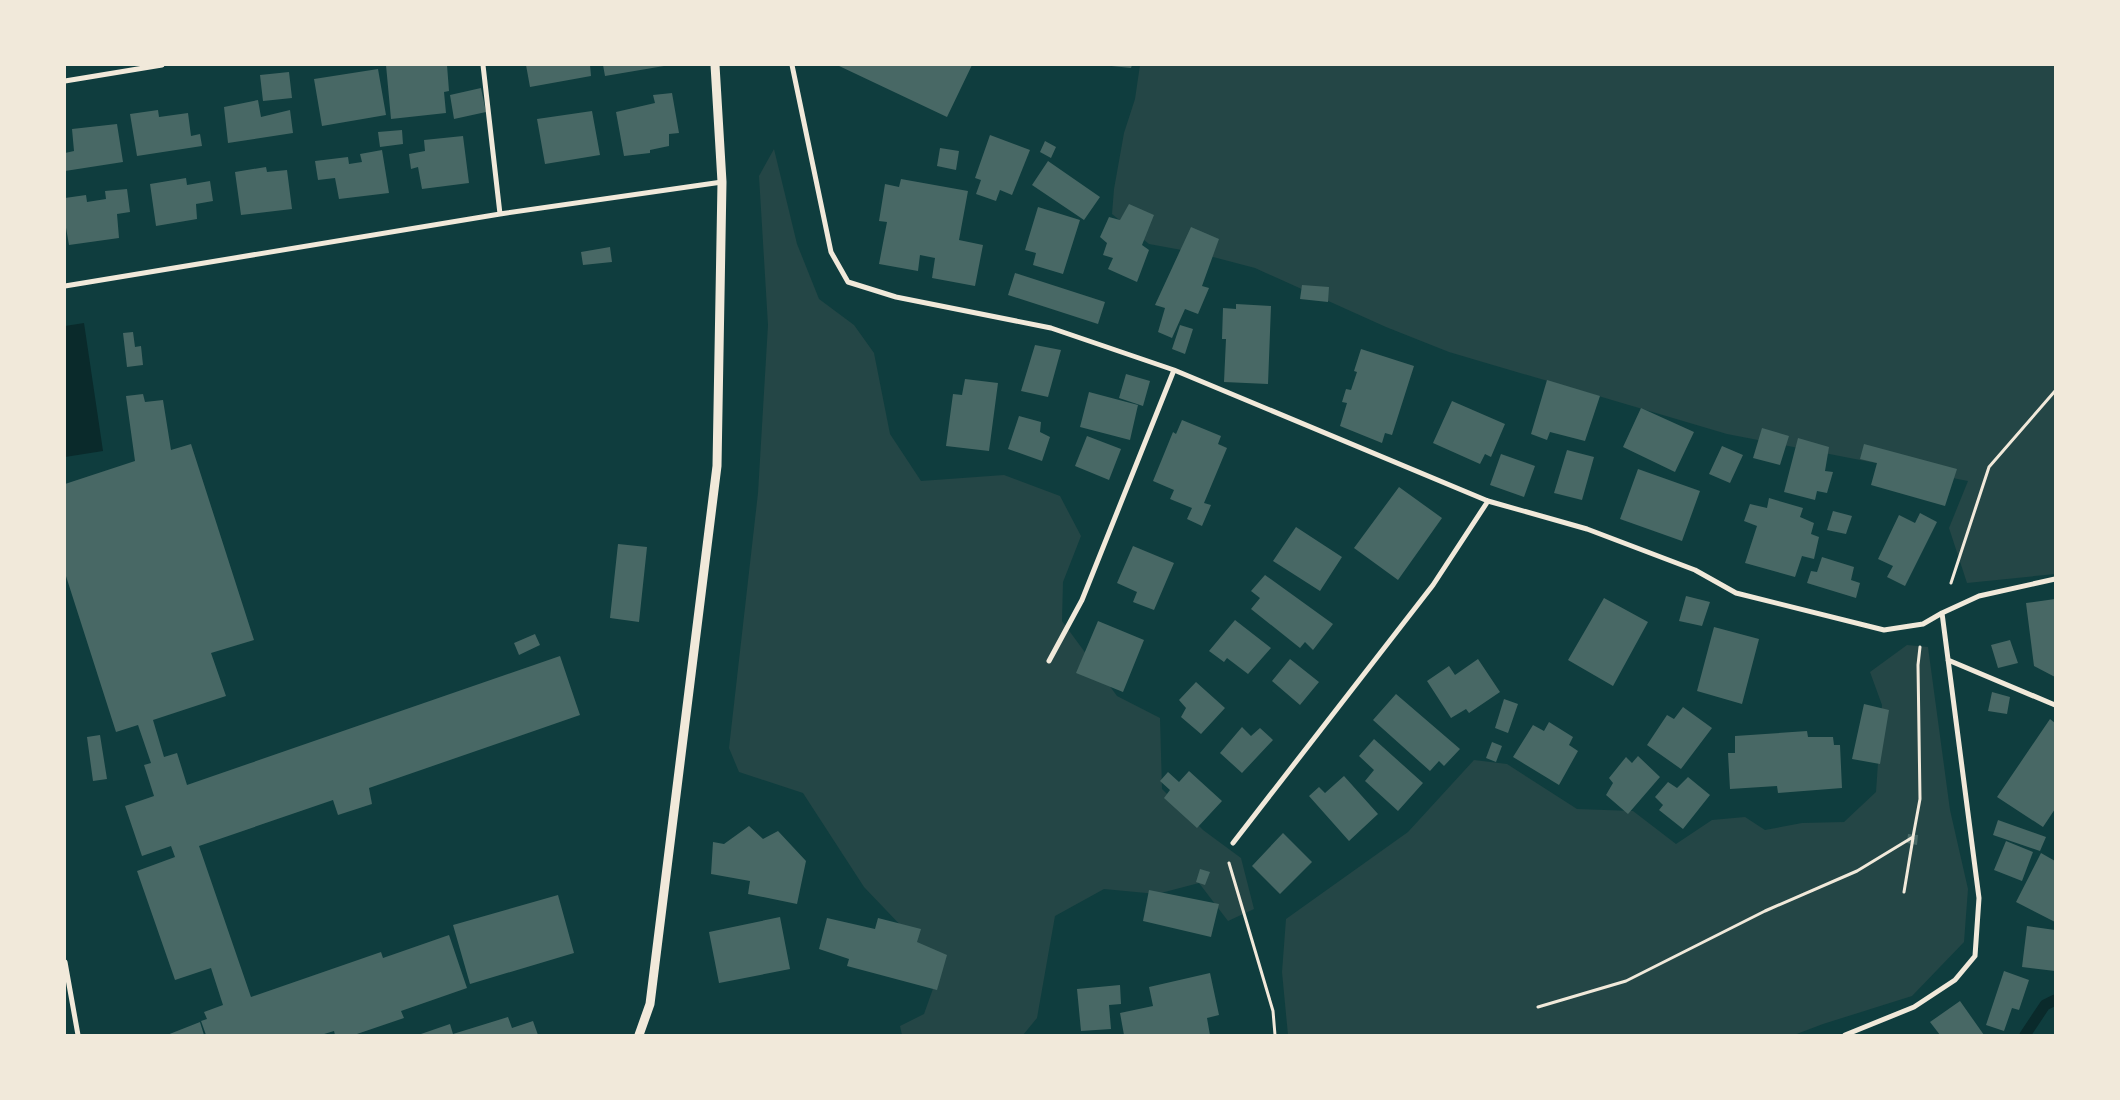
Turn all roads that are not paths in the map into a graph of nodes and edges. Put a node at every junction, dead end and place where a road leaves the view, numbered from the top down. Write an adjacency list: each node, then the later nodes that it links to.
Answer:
1 (162, 65): 5 (street)
2 (483, 65): 7 (street)
3 (715, 65): 6 (street)
4 (792, 65): 9 (street)
5 (65, 81)
6 (722, 182): 7 (street); 19 (street)
7 (500, 214): 8 (street)
8 (65, 286)
9 (1174, 370): 10 (street); 13 (street)
10 (1488, 501): 12 (street); 16 (street)
11 (2055, 579): 12 (street)
12 (1942, 613): 14 (street)
13 (1049, 660)
14 (1948, 660): 15 (street); 20 (street)
15 (2055, 705)
16 (1233, 843)
17 (65, 962): 18 (street)
18 (78, 1035)
19 (639, 1035)
20 (1845, 1035)

